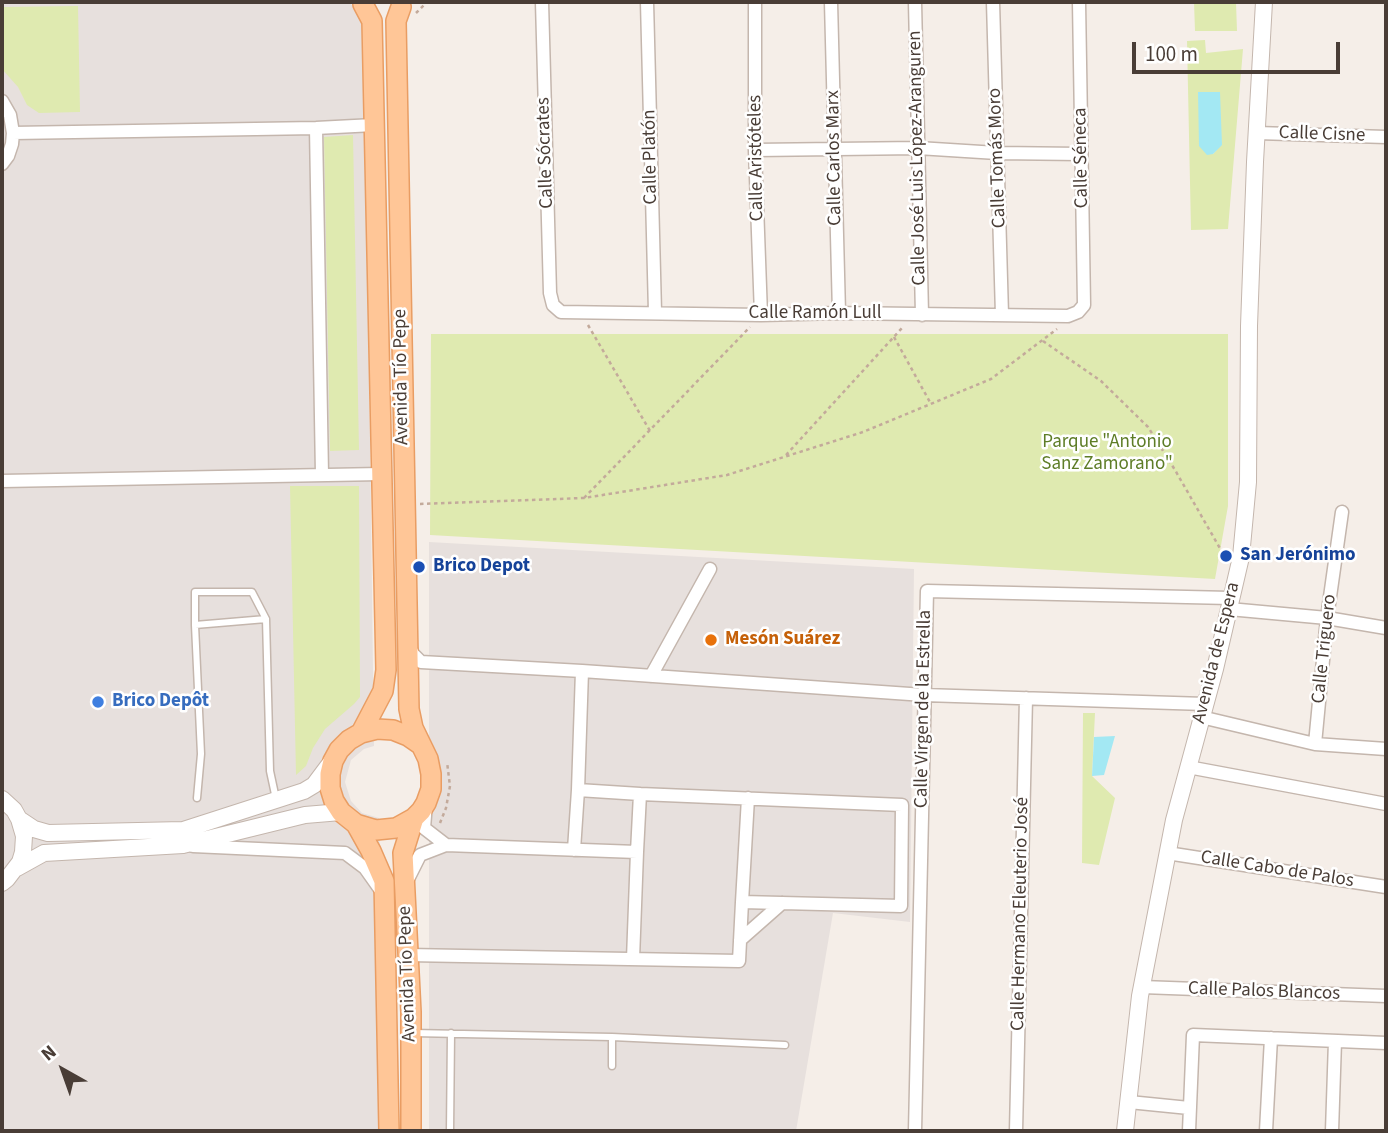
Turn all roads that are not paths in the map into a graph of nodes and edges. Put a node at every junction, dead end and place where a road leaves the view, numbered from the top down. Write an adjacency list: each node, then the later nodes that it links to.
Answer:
1 (542, 2): 23 (street, Calle Sócrates)
2 (647, 2): 24 (street, Calle Platón)
3 (755, 2): 19 (street, Calle Aristóteles)
4 (831, 2): 17 (street, Calle Carlos Marx)
5 (915, 2): 18 (street, Calle José Luis López-Aranguren)
6 (993, 2): 20 (street, Calle Tomás Moro)
7 (1079, 2): 21 (street, Calle Séneca)
8 (1264, 2): 15 (street, Avenida de Espera)
9 (362, 3): 10 (main road); 12 (main road, Avenida Tío Pepe)
10 (406, 4): 40 (main road, Avenida Tío Pepe)
11 (2, 100): 14 (street)
12 (374, 125): 13 (street); 30 (main road, Avenida Tío Pepe)
13 (316, 128): 14 (street); 31 (street)
14 (13, 133): 22 (street)
15 (1257, 133): 16 (street, Calle Cisne); 35 (street, Avenida de Espera)
16 (1386, 137)
17 (834, 148): 18 (street); 19 (street); 25 (street, Calle Carlos Marx)
18 (918, 148): 20 (street); 26 (street, Calle José Luis López-Aranguren)
19 (755, 150): 28 (street, Calle Aristóteles)
20 (998, 153): 21 (street); 29 (street, Calle Tomás Moro)
21 (1082, 154): 27 (street, Calle Séneca)
22 (2, 164)
23 (553, 304): 24 (street, Calle Ramón Lull)
24 (655, 312): 28 (street, Calle Ramón Lull)
25 (839, 313): 26 (street, Calle Ramón Lull); 28 (street, Calle Ramón Lull)
26 (918, 314): 29 (street, Calle Ramón Lull)
27 (1073, 314): 29 (street, Calle Ramón Lull)
28 (761, 315)
29 (1002, 315)
30 (381, 474): 31 (street); 48 (main road, Avenida Tío Pepe)
31 (322, 475): 32 (street)
32 (2, 481)
33 (1342, 512): 36 (street, Calle Triguero)
34 (710, 569): 43 (street)
35 (1229, 603): 36 (street); 45 (street, Calle Virgen de la Estrella); 47 (street, Avenida de Espera)
36 (1327, 618): 39 (street); 49 (street, Calle Triguero)
37 (266, 619): 38 (lane); 38 (lane); 59 (lane)
38 (195, 625): 57 (lane)
39 (1386, 628)
40 (407, 639): 41 (street); 44 (main road, Avenida Tío Pepe)
41 (421, 662): 42 (street); 44 (street)
42 (582, 671): 43 (street); 54 (street)
43 (651, 676): 45 (street)
44 (408, 678): 50 (main road, Avenida Tío Pepe)
45 (924, 695): 46 (street); 94 (street, Calle Virgen de la Estrella)
46 (1026, 698): 47 (street); 95 (street, Calle Hermano Eleuterio José)
47 (1203, 711): 49 (street); 53 (street, Avenida de Espera)
48 (361, 733): 50 (main road); 52 (main road)
49 (1315, 744): 51 (street)
50 (421, 745): 61 (main road)
51 (1386, 749)
52 (339, 750): 59 (street); 62 (main road)
53 (1188, 767): 60 (street); 68 (street, Avenida de Espera)
54 (578, 790): 55 (street); 66 (street)
55 (640, 794): 58 (street); 67 (street)
56 (3, 798): 63 (street)
57 (197, 798)
58 (748, 798): 74 (street); 75 (street)
59 (276, 801): 63 (street)
60 (1386, 804)
61 (420, 810): 62 (main road); 65 (street); 71 (main road, Avenida Tío Pepe)
62 (349, 818): 64 (street); 73 (main road, Avenida Tío Pepe)
63 (19, 819): 69 (street)
64 (183, 845): 69 (street); 73 (street)
65 (446, 845): 66 (street); 71 (street)
66 (574, 850): 67 (street)
67 (637, 852): 78 (street)
68 (1167, 853): 72 (street, Calle Cabo de Palos); 79 (street, Avenida de Espera)
69 (16, 868): 70 (street)
70 (2, 883)
71 (405, 887): 77 (main road, Avenida Tío Pepe)
72 (1386, 887)
73 (385, 896): 91 (main road, Avenida Tío Pepe)
74 (742, 902): 75 (street); 76 (street)
75 (782, 903): 76 (street)
76 (740, 940): 78 (street)
77 (408, 955): 78 (street); 81 (main road, Avenida Tío Pepe)
78 (633, 959)
79 (1142, 987): 80 (street, Calle Palos Blancos); 89 (street, Avenida de Espera)
80 (1386, 996)
81 (411, 1032): 82 (lane); 92 (main road, Avenida Tío Pepe)
82 (451, 1033): 83 (lane); 93 (lane)
83 (612, 1037): 87 (lane); 88 (lane)
84 (1271, 1038): 85 (street); 90 (street); 98 (street)
85 (1335, 1041): 86 (street); 99 (street)
86 (1386, 1043)
87 (785, 1045)
88 (612, 1066)
89 (1129, 1102): 90 (street); 96 (street, Avenida de Espera)
90 (1189, 1108): 97 (street)
91 (389, 1131)
92 (411, 1131)
93 (450, 1131)
94 (915, 1131)
95 (1016, 1131)
96 (1125, 1131)
97 (1189, 1131)
98 (1266, 1131)
99 (1332, 1131)

